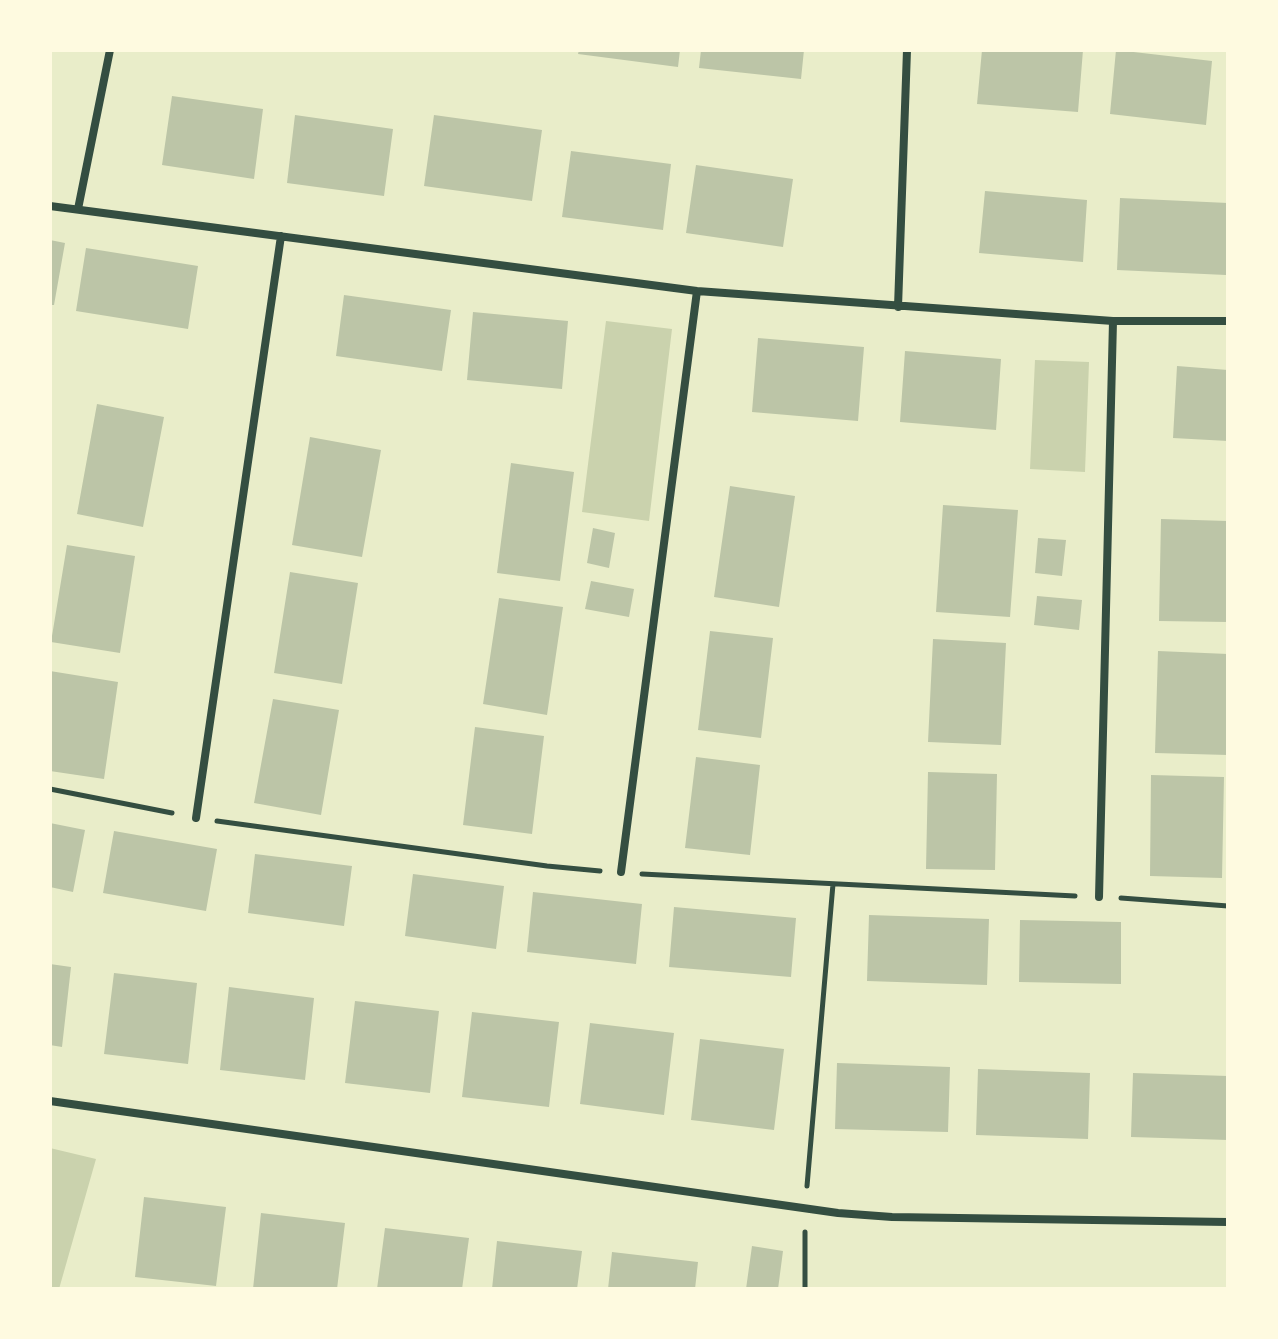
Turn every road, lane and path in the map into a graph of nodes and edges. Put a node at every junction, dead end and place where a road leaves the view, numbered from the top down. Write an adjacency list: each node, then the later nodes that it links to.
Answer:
1 (110, 50): 4 (street)
2 (907, 50): 7 (street)
3 (50, 206): 4 (street)
4 (78, 209): 5 (street)
5 (281, 236): 6 (street); 10 (street)
6 (697, 291): 7 (street); 11 (street)
7 (898, 307): 8 (street)
8 (1113, 321): 9 (street); 13 (street)
9 (1228, 321)
10 (196, 818)
11 (621, 872)
12 (833, 884): 15 (path)
13 (1099, 897)
14 (50, 1101): 15 (street)
15 (805, 1209): 16 (street); 17 (path)
16 (1228, 1222)
17 (805, 1289)

